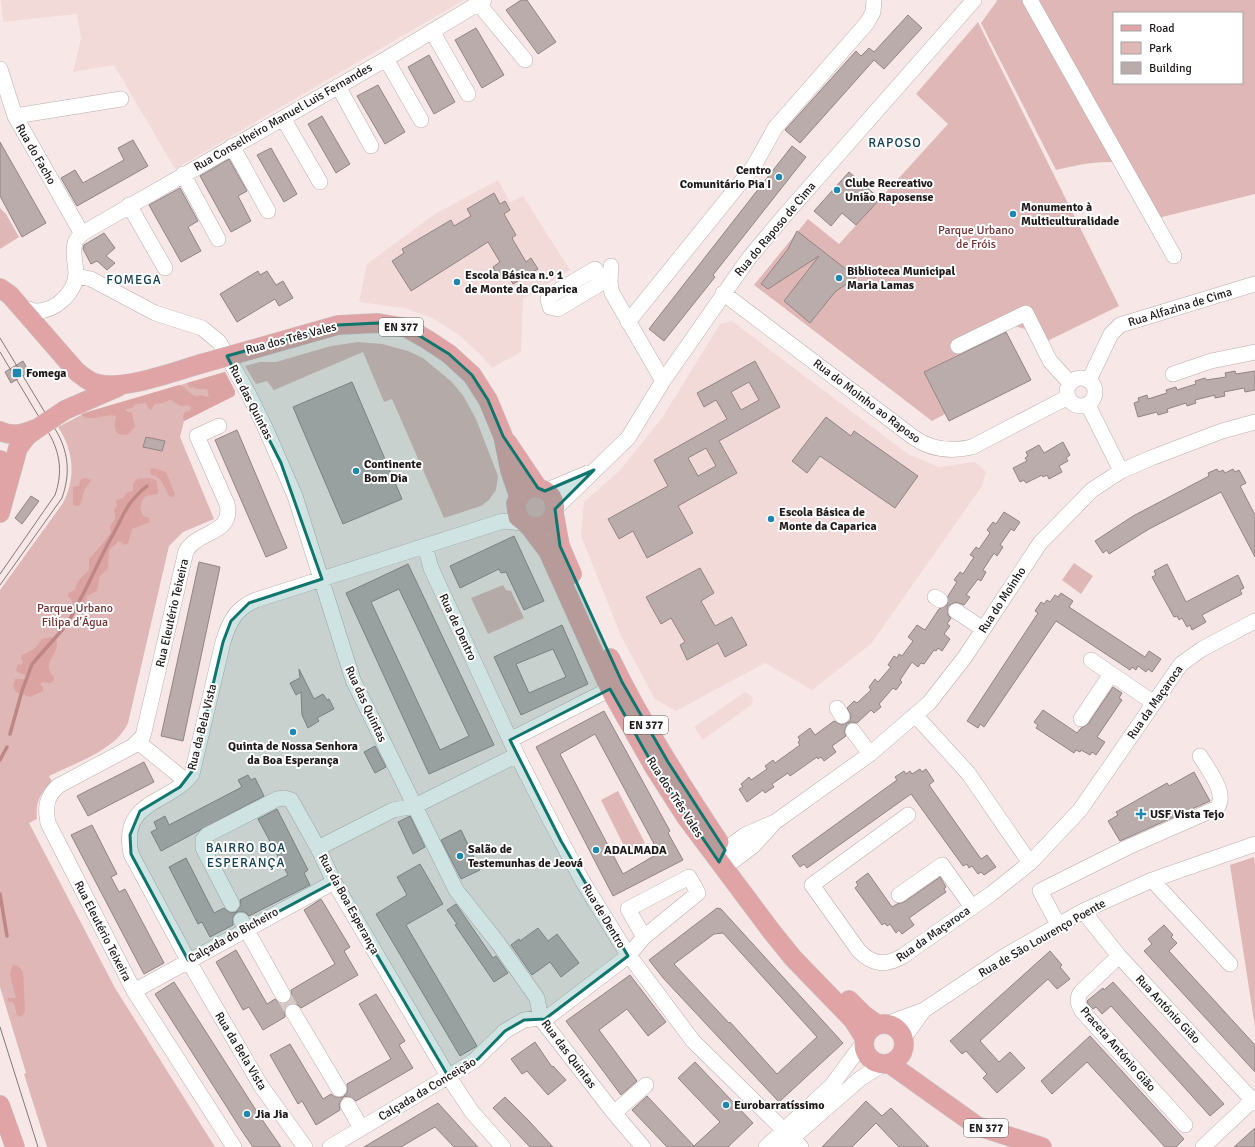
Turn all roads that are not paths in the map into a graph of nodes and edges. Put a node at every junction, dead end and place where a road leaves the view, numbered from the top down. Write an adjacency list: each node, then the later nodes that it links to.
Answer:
1 (874, 0): 32 (street)
2 (974, 0): 29 (street, Rua do Raposo de Cima)
3 (1030, 0): 23 (street)
4 (481, 2): 5 (street, Rua Conselheiro Manuel Luis Fernandes); 7 (street)
5 (432, 31): 6 (street, Rua Conselheiro Manuel Luis Fernandes); 10 (street)
6 (386, 59): 9 (street, Rua Conselheiro Manuel Luis Fernandes); 14 (street)
7 (525, 60)
8 (0, 69): 12 (street, Rua do Facho)
9 (338, 86): 13 (street, Rua Conselheiro Manuel Luis Fernandes); 16 (street)
10 (468, 94)
11 (121, 100): 12 (street)
12 (15, 116): 21 (street, Rua do Facho)
13 (283, 118): 15 (street, Rua Conselheiro Manuel Luis Fernandes); 18 (street)
14 (421, 120)
15 (232, 146): 17 (street, Rua Conselheiro Manuel Luis Fernandes); 20 (street)
16 (371, 146)
17 (183, 174): 19 (street, Rua Conselheiro Manuel Luis Fernandes); 22 (street)
18 (320, 182)
19 (129, 205): 21 (street, Rua Conselheiro Manuel Luis Fernandes); 25 (street)
20 (268, 212)
21 (82, 234): 26 (street)
22 (218, 238)
23 (1174, 256)
24 (611, 266): 32 (street)
25 (165, 268)
26 (76, 276): 30 (street); 60 (street, Rua das Quintas)
27 (1255, 284): 38 (street, Rua Alfazina de Cima)
28 (0, 288): 31 (main road, Rua dos Três Vales)
29 (723, 293): 39 (street, Rua do Raposo de Cima); 41 (street, Rua do Moinho ao Raposo)
30 (60, 303): 31 (street); 33 (street)
31 (20, 306): 33 (main road, Rua dos Três Vales)
32 (628, 322): 39 (street)
33 (49, 340): 36 (main road, Rua dos Três Vales)
34 (958, 346): 41 (street)
35 (1255, 352): 37 (street)
36 (70, 364): 40 (main road, Rua dos Três Vales / EN 377); 43 (main road)
37 (1174, 374)
38 (1089, 380): 41 (street); 42 (street)
39 (663, 381): 50 (street, Rua do Raposo de Cima)
40 (123, 386): 43 (main road, EN 377); 48 (main road, Rua dos Três Vales / EN 377, bridge)
41 (1069, 390): 42 (street)
42 (1088, 405): 51 (street)
43 (65, 410): 46 (main road, bridge)
44 (1255, 422): 51 (street, Rua do Moinho)
45 (219, 426): 72 (street, Rua Eleutério Teixeira)
46 (38, 428): 47 (main road); 53 (main road)
47 (0, 431)
48 (503, 436): 52 (main road, Rua dos Três Vales / EN 377); 54 (main road, Rua dos Três Vales / EN 377)
49 (0, 460): 53 (main road)
50 (594, 470): 52 (street, Rua do Raposo de Cima); 55 (street, Rua do Raposo de Cima)
51 (1121, 471): 63 (street, Rua do Moinho)
52 (541, 489): 54 (main road); 55 (main road, Rua dos Três Vales / EN 377)
53 (6, 494): 56 (main road)
54 (518, 500): 57 (street); 58 (main road, Rua dos Três Vales / EN 377)
55 (555, 511): 58 (main road); 81 (main road, Rua dos Três Vales / EN 377)
56 (0, 513)
57 (504, 521): 58 (street, Rua da Bela Vista); 59 (street, Rua da Bela Vista)
58 (526, 525): 66 (main road, Rua dos Três Vales / EN 377)
59 (425, 546): 60 (street, Rua da Bela Vista); 71 (street, Rua de Dentro)
60 (322, 579): 76 (street, Rua da Bela Vista); 77 (street, Rua das Quintas)
61 (956, 611): 63 (street)
62 (1255, 621): 67 (street, Rua da Maçaroca)
63 (983, 629): 68 (street, Rua do Moinho)
64 (1092, 660): 65 (street)
65 (1111, 674): 67 (street); 69 (street)
66 (610, 689): 71 (street); 81 (main road, Rua dos Três Vales / EN 377)
67 (1154, 703): 82 (street, Rua da Maçaroca)
68 (916, 716): 73 (street, Rua do Moinho); 82 (street)
69 (1081, 720)
70 (853, 731): 73 (street)
71 (510, 740): 74 (street, Rua de Dentro)
72 (138, 742): 76 (street); 96 (street, Rua Eleutério Teixeira)
73 (870, 754): 81 (street, Rua do Moinho)
74 (517, 755): 77 (street); 92 (street, Rua de Dentro)
75 (1200, 756): 90 (street)
76 (186, 781): 94 (street, Rua da Bela Vista)
77 (415, 806): 80 (street); 100 (street, Rua das Quintas)
78 (908, 815): 87 (street, Rua da Maçaroca)
79 (1255, 844): 83 (street, Rua de São Lourenço Poente)
80 (318, 848): 84 (street, Rua da Boa Esperança); 86 (street, Rua da Boa Esperança)
81 (726, 858): 101 (main road, Rua dos Três Vales / EN 377); 102 (main road, Rua dos Três Vales / EN 377)
82 (1030, 863): 87 (street, Rua da Maçaroca)
83 (1152, 880): 88 (street, Rua de São Lourenço Poente); 95 (street)
84 (334, 882): 89 (street, Calçada do Bicheiro); 105 (street, Rua da Boa Esperança)
85 (899, 895): 87 (street)
86 (232, 904)
87 (972, 907)
88 (1083, 911): 90 (street, Rua de São Lourenço Poente); 93 (street, Rua António Gião)
89 (243, 924): 94 (street, Calçada do Bicheiro); 97 (street)
90 (1058, 926): 98 (street, Rua de São Lourenço Poente)
91 (644, 937): 91 (street); 92 (street)
92 (628, 956): 100 (street); 115 (street, Rua de Dentro)
93 (1119, 956): 109 (street, Rua António Gião); 113 (street, Praceta António Gião)
94 (188, 960): 96 (street, Calçada do Bicheiro); 118 (street, Rua da Bela Vista)
95 (1230, 964)
96 (134, 990): 117 (street, Rua Eleutério Teixeira)
97 (283, 995)
98 (924, 1010): 101 (street, Rua de São Lourenço Poente); 103 (street, Rua de São Lourenço Poente)
99 (293, 1012): 107 (street)
100 (541, 1019): 105 (street, Calçada da Conceição); 112 (street, Rua das Quintas)
101 (882, 1025): 102 (main road); 103 (main road, Rua dos Três Vales / EN 377)
102 (864, 1041): 104 (main road, Rua dos Três Vales / EN 377); 115 (street)
103 (904, 1042): 104 (main road); 108 (main road, EN 377)
104 (886, 1064): 108 (main road, EN 377); 115 (street)
105 (448, 1076): 114 (street, Calçada da Conceição); 120 (street, Rua da Boa Esperança)
106 (646, 1085): 112 (street)
107 (339, 1089)
108 (937, 1096): 123 (main road, EN 377)
109 (1254, 1100): 124 (street)
110 (0, 1105): 116 (main road)
111 (348, 1105): 114 (street)
112 (614, 1113): 121 (street, Rua das Quintas)
113 (1185, 1125)
114 (362, 1128): 119 (street, Calçada da Conceição)
115 (789, 1141): 122 (street)
116 (15, 1147)
117 (234, 1147)
118 (305, 1147)
119 (330, 1147)
120 (503, 1147)
121 (643, 1147)
122 (766, 1147)
123 (1042, 1147)
124 (1204, 1147)

